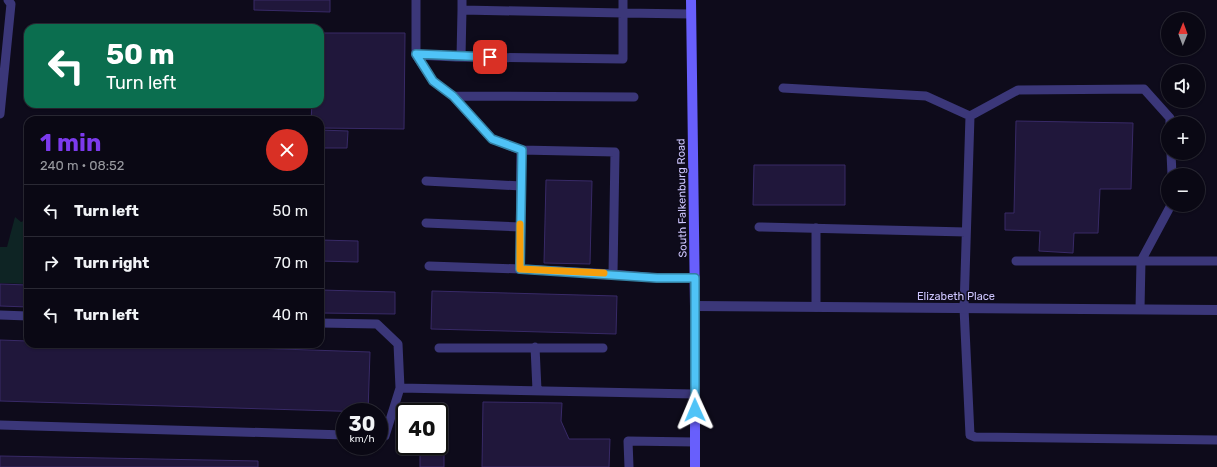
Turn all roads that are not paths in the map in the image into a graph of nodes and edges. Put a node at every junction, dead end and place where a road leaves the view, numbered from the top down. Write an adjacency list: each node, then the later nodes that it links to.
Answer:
1 (8, 0): 13 (lane)
2 (416, 0): 8 (lane)
3 (623, 0): 6 (lane)
4 (691, 0): 7 (street, South Falkenburg Road)
5 (462, 5): 6 (lane); 9 (lane)
6 (623, 13): 7 (lane); 9 (lane)
7 (691, 14): 31 (street, South Falkenburg Road)
8 (416, 54): 9 (lane); 11 (lane)
9 (461, 57)
10 (783, 88): 14 (lane)
11 (453, 96): 12 (lane); 16 (lane)
12 (634, 97)
13 (0, 114)
14 (970, 116): 15 (lane); 24 (lane)
15 (1168, 116)
16 (522, 150): 18 (lane); 30 (lane)
17 (426, 182): 18 (lane)
18 (521, 186): 22 (lane)
19 (1167, 212): 26 (lane)
20 (426, 223): 22 (lane)
21 (760, 226): 23 (lane)
22 (520, 227): 29 (lane)
23 (816, 228): 24 (lane); 33 (lane)
24 (966, 232): 34 (lane)
25 (1016, 261): 26 (lane)
26 (1141, 261): 27 (lane); 35 (lane)
27 (1217, 261)
28 (429, 266): 29 (lane)
29 (520, 269): 30 (lane)
30 (613, 274): 31 (lane)
31 (695, 278): 32 (street, South Falkenburg Road)
32 (695, 306): 33 (street, Elizabeth Place); 45 (street, South Falkenburg Road)
33 (816, 307): 34 (street, Elizabeth Place)
34 (964, 308): 35 (street, Elizabeth Place); 49 (lane)
35 (1140, 309): 36 (street, Elizabeth Place)
36 (1217, 310)
37 (0, 315): 38 (lane)
38 (24, 316)
39 (324, 323): 43 (lane)
40 (535, 347): 41 (lane); 42 (lane); 44 (lane)
41 (439, 348)
42 (603, 348)
43 (400, 388): 44 (lane); 47 (lane)
44 (537, 390): 45 (lane)
45 (694, 394): 50 (street, South Falkenburg Road)
46 (0, 424): 48 (lane)
47 (388, 426)
48 (336, 435)
49 (1217, 440)
50 (696, 442): 51 (lane); 52 (street, South Falkenburg Road)
51 (628, 467)
52 (695, 467)

